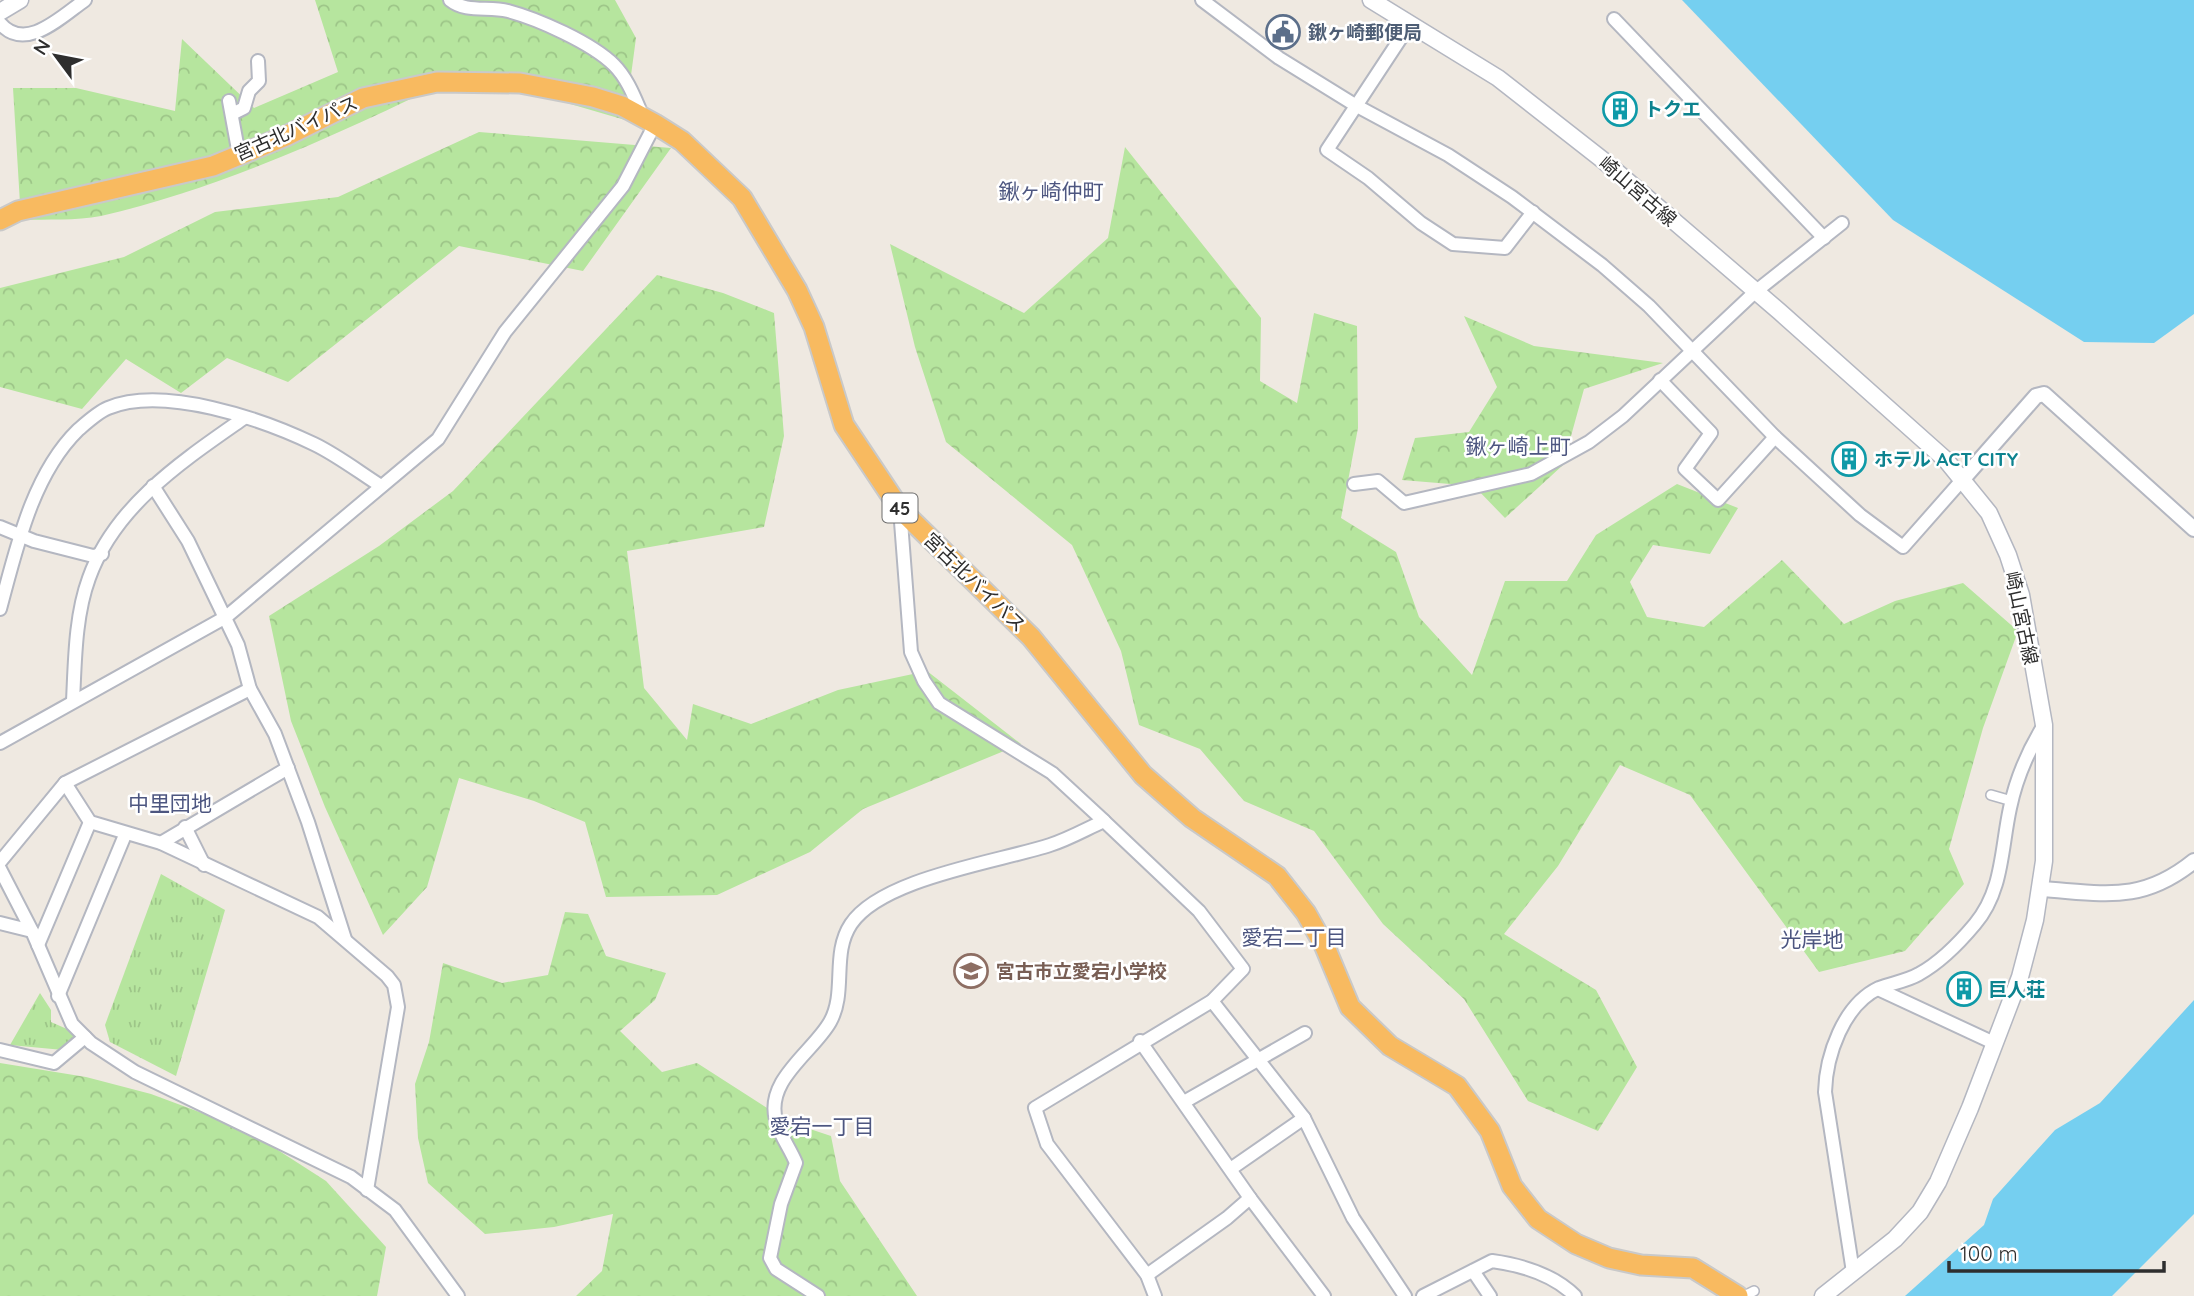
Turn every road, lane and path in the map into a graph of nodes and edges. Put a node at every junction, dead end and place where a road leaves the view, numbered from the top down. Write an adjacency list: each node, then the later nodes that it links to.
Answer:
1 (20, 0): 6 (main road)
2 (85, 0): 8 (street)
3 (450, 0): 12 (street)
4 (1202, 0): 11 (street)
5 (1371, 0): 9 (main road, 崎山宮古線)
6 (0, 12)
7 (1614, 19): 17 (street)
8 (0, 23)
9 (1410, 24): 11 (street); 18 (main road, 崎山宮古線)
10 (258, 61): 13 (street)
11 (1355, 105): 14 (street); 14 (street)
12 (649, 121): 13 (highway, 宮古北バイパス / 45); 26 (street); 27 (highway, 宮古北バイパス / 45)
13 (239, 155): 15 (highway, 宮古北バイパス / 45)
14 (1533, 212): 19 (street)
15 (0, 220)
16 (1842, 223): 17 (street)
17 (1824, 238): 18 (street)
18 (1755, 292): 19 (street); 23 (main road, 崎山宮古線)
19 (1693, 350): 20 (street); 22 (street)
20 (1660, 380): 22 (street); 24 (street)
21 (244, 418): 25 (street); 26 (street); 30 (street)
22 (1775, 437): 23 (street)
23 (1963, 480): 29 (street); 36 (main road, 崎山宮古線)
24 (1354, 484)
25 (153, 486): 31 (street); 33 (street)
26 (382, 486): 33 (street)
27 (900, 509): 42 (street); 73 (highway, 宮古北バイパス / 45)
28 (0, 527): 30 (street)
29 (2194, 529)
30 (21, 536): 31 (street); 32 (street)
31 (102, 554): 35 (street)
32 (0, 610)
33 (226, 617): 34 (street); 35 (street)
34 (250, 689): 38 (street); 39 (street)
35 (73, 701): 37 (street)
36 (2044, 724): 41 (street); 51 (main road, 崎山宮古線)
37 (0, 743)
38 (288, 768): 44 (street); 54 (street)
39 (65, 783): 43 (street); 48 (street)
40 (1991, 794): 41 (street)
41 (2012, 801): 56 (street)
42 (1104, 821): 58 (street); 75 (street)
43 (90, 822): 45 (street); 55 (street)
44 (185, 827): 46 (street); 49 (street)
45 (125, 835): 46 (street); 57 (street)
46 (161, 843): 49 (street)
47 (2194, 861): 51 (street)
48 (0, 862)
49 (204, 865): 54 (street)
50 (0, 869): 53 (street)
51 (2042, 889): 62 (main road, 崎山宮古線)
52 (0, 923): 53 (street)
53 (32, 931): 55 (street)
54 (345, 939): 68 (street)
55 (38, 945): 57 (street)
56 (1878, 989): 62 (street); 71 (street)
57 (58, 996): 60 (street)
58 (1212, 1000): 61 (street); 64 (street)
59 (1305, 1033): 64 (street)
60 (85, 1037): 63 (street); 68 (street)
61 (1140, 1041): 65 (street); 72 (street)
62 (1994, 1043): 71 (main road, 崎山宮古線)
63 (0, 1050)
64 (1259, 1057): 65 (street); 66 (street)
65 (1184, 1102): 67 (street)
66 (1304, 1118): 67 (street); 78 (street)
67 (1232, 1168): 69 (street)
68 (367, 1190): 74 (street)
69 (1250, 1198): 72 (street); 77 (street)
70 (1473, 1271): 79 (street); 80 (street); 81 (street)
71 (1853, 1272): 82 (main road, 崎山宮古線)
72 (1147, 1276): 76 (street)
73 (1737, 1294)
74 (458, 1296)
75 (817, 1296)
76 (1155, 1296)
77 (1324, 1296)
78 (1405, 1296)
79 (1423, 1296)
80 (1490, 1296)
81 (1575, 1296)
82 (1823, 1296)

